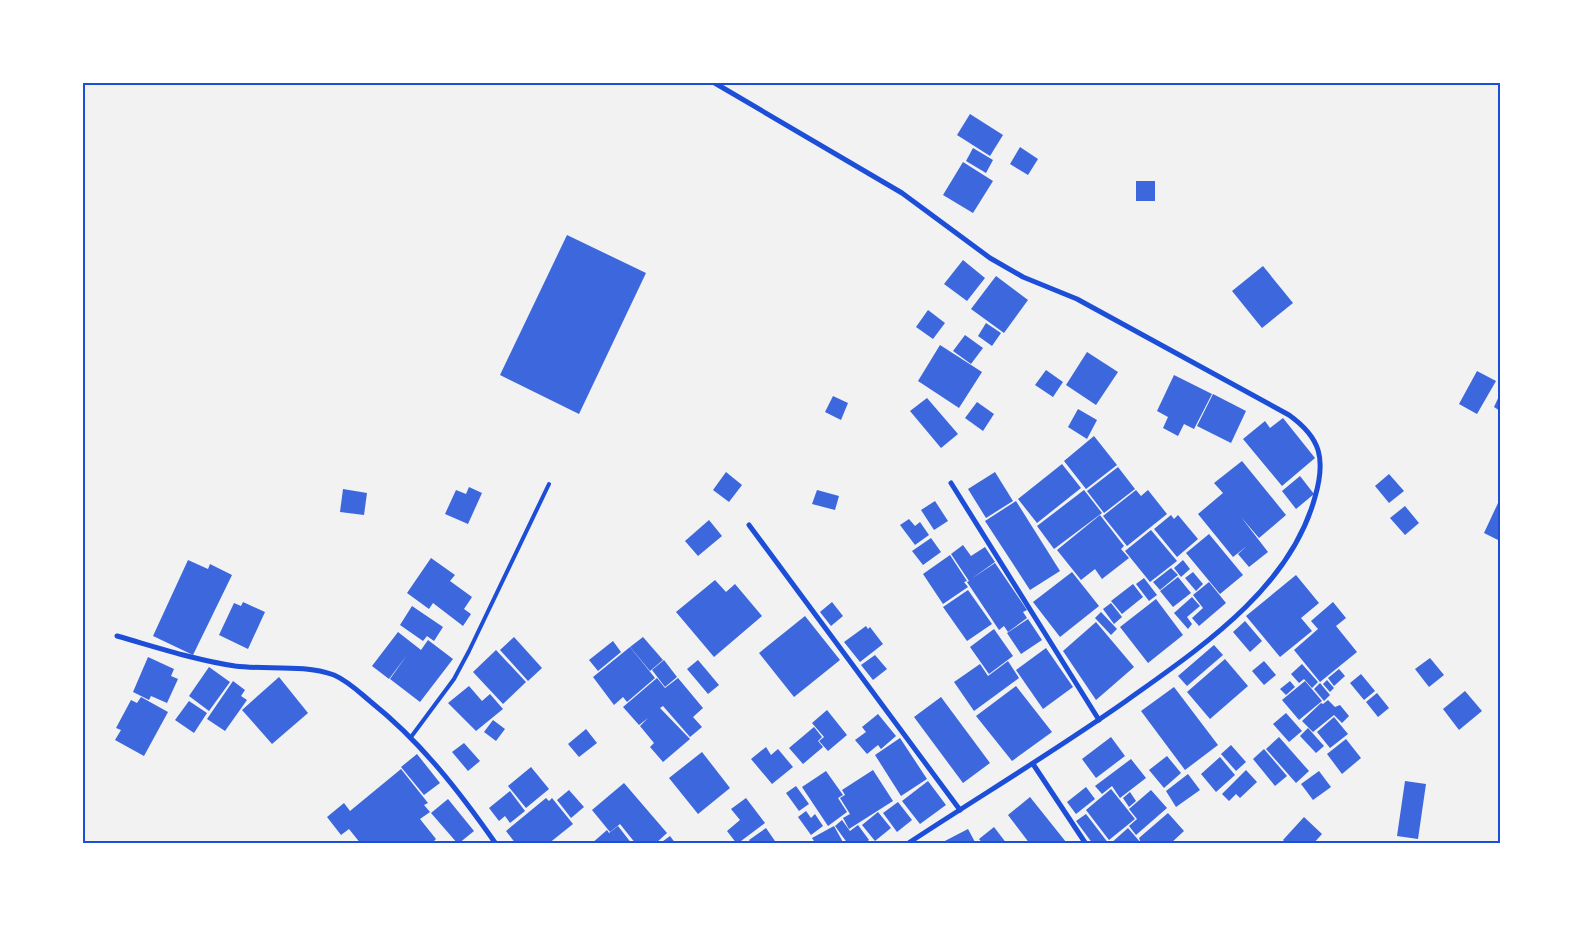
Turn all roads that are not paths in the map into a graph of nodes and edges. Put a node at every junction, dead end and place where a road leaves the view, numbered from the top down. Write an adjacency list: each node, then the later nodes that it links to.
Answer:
1 (713, 82): 6 (street)
2 (951, 483): 6 (street)
3 (549, 484): 7 (lane)
4 (749, 525): 9 (street)
5 (117, 636): 7 (street)
6 (1099, 720): 8 (street)
7 (411, 737): 10 (street)
8 (1033, 764): 9 (street); 12 (street)
9 (960, 810): 11 (street)
10 (496, 844)
11 (907, 844)
12 (1086, 844)

